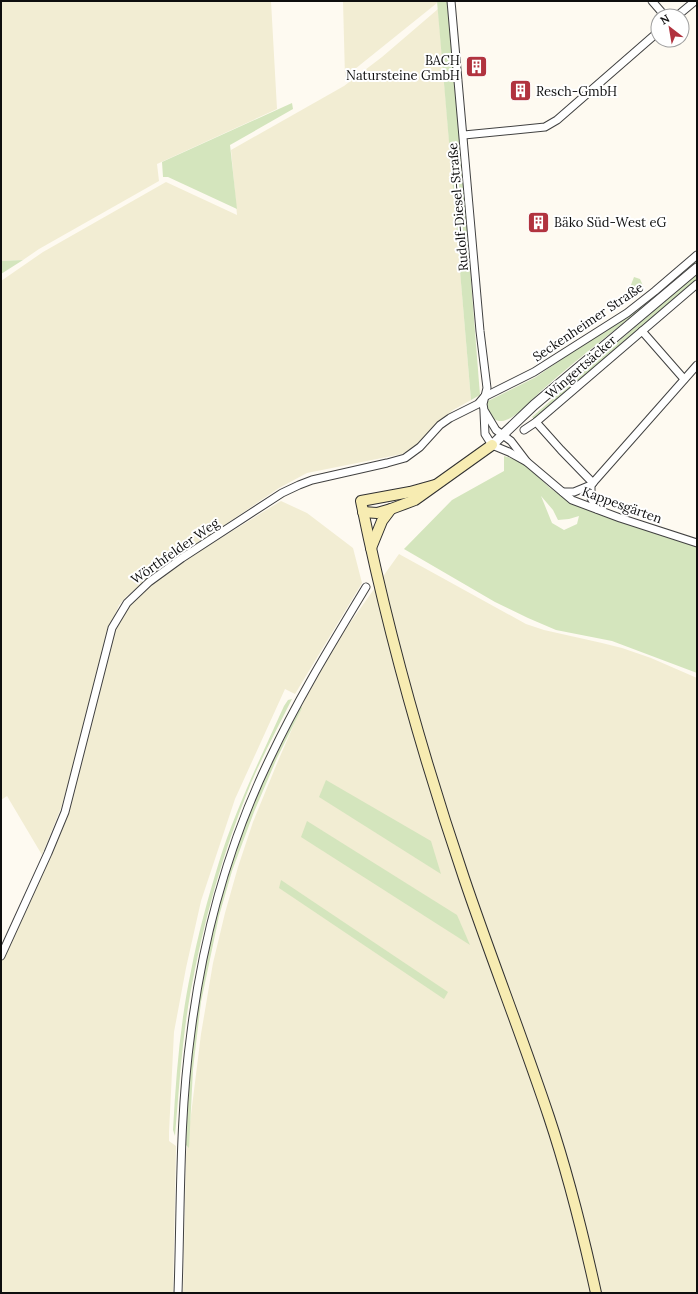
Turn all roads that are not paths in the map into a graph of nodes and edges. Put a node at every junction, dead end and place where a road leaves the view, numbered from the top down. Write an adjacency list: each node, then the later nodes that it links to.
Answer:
1 (451, 1): 5 (street, Rudolf-Diesel-Straße)
2 (695, 1): 3 (street)
3 (687, 8)
4 (650, 39): 5 (street)
5 (464, 135): 12 (street, Rudolf-Diesel-Straße)
6 (697, 255): 12 (street, Seckenheimer Straße)
7 (697, 268): 16 (street)
8 (697, 284): 9 (street, Wingertsäcker)
9 (642, 331): 11 (street); 14 (street, Wingertsäcker)
10 (697, 365): 11 (street)
11 (684, 379): 19 (street)
12 (484, 397): 13 (street, Rudolf-Diesel-Straße); 28 (street, Wörthfelder Weg)
13 (484, 410): 16 (street); 17 (street, Rudolf-Diesel-Straße)
14 (536, 422): 15 (street, Wingertsäcker); 19 (street)
15 (524, 430)
16 (503, 435): 17 (street); 18 (street, Kappesgärten)
17 (492, 446): 18 (street, Kappesgärten); 20 (main road)
18 (527, 462): 21 (street, Kappesgärten)
19 (592, 484): 21 (street); 23 (street)
20 (435, 485): 22 (main road); 24 (main road)
21 (563, 492): 23 (street, Kappesgärten)
22 (391, 509): 24 (main road); 26 (main road)
23 (597, 509): 25 (street, Kappesgärten)
24 (363, 512): 26 (main road)
25 (697, 543)
26 (371, 548): 30 (main road)
27 (366, 587): 29 (street)
28 (1, 956)
29 (178, 1293)
30 (596, 1293)

